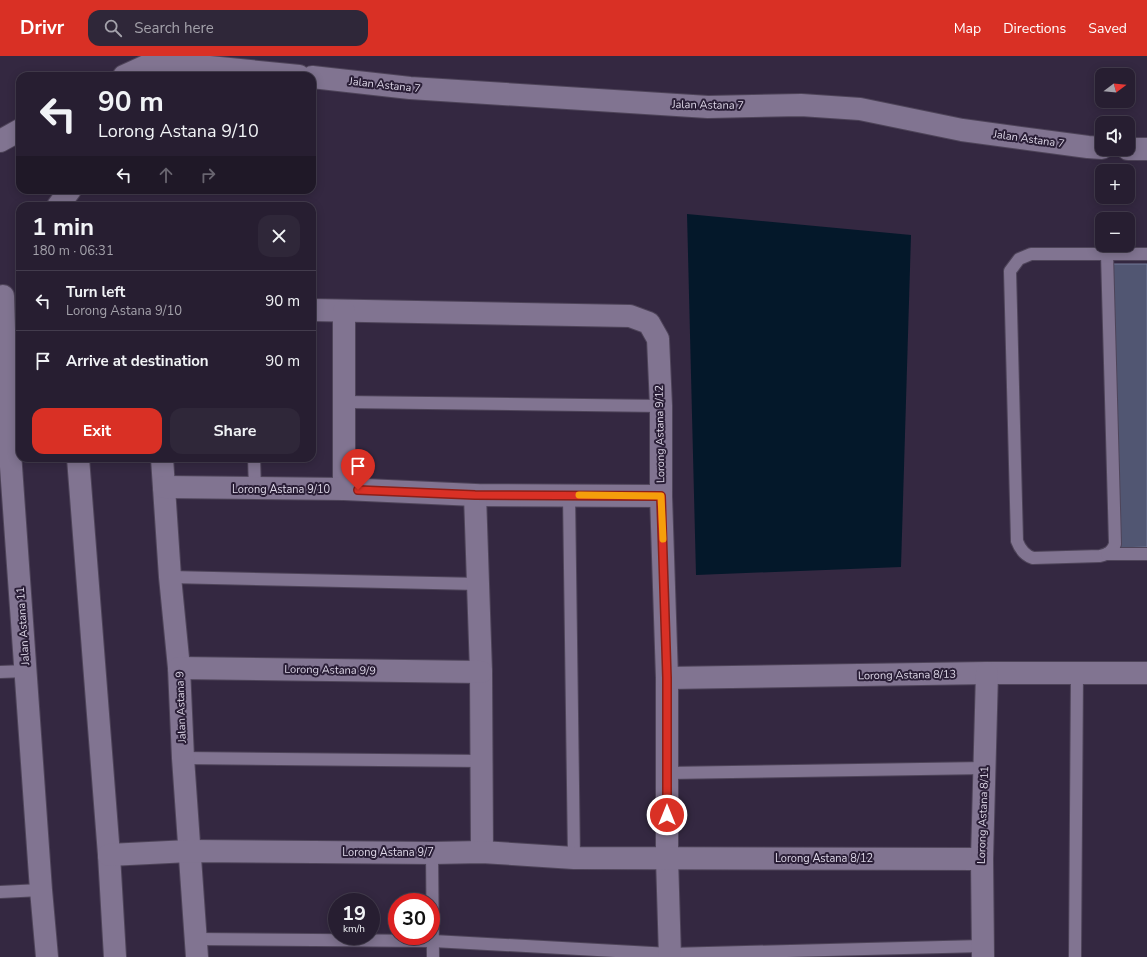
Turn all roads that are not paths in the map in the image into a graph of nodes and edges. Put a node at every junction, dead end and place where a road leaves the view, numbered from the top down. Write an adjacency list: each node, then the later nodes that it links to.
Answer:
1 (144, 61): 2 (street); 3 (street)
2 (129, 72)
3 (259, 72)
4 (316, 77): 7 (street, Jalan Astana 7)
5 (16, 132): 6 (street)
6 (0, 141)
7 (1095, 148)
8 (1135, 149): 9 (street)
9 (1147, 149)
10 (1107, 254): 11 (lane); 27 (lane); 27 (lane)
11 (1147, 254)
12 (3, 296): 15 (street, Jalan Astana 11)
13 (316, 310): 14 (street, Lorong Astana 9/12)
14 (344, 311): 16 (street); 17 (street, Lorong Astana 9/12)
15 (9, 396): 33 (street, Jalan Astana 11)
16 (344, 402): 17 (lane); 23 (street)
17 (661, 406): 26 (street, Lorong Astana 9/12)
18 (78, 462): 46 (street)
19 (162, 462): 21 (street, Jalan Astana 9)
20 (254, 462): 22 (lane)
21 (164, 487): 22 (street, Lorong Astana 9/10); 29 (street, Jalan Astana 9)
22 (255, 489): 23 (street, Lorong Astana 9/10)
23 (344, 489): 24 (street, Lorong Astana 9/10)
24 (475, 495): 25 (street, Lorong Astana 9/10); 30 (street)
25 (569, 495): 26 (street, Lorong Astana 9/10); 47 (lane)
26 (661, 496): 38 (street, Lorong Astana 9/12)
27 (1107, 554): 28 (lane)
28 (1147, 554)
29 (170, 577): 30 (lane); 31 (street, Jalan Astana 9)
30 (478, 584): 34 (street)
31 (179, 668): 34 (street, Lorong Astana 9/9); 39 (street, Jalan Astana 9)
32 (0, 672): 33 (lane)
33 (26, 672): 50 (street, Jalan Astana 11)
34 (481, 672): 40 (street)
35 (987, 673): 36 (street, Lorong Astana 8/13); 38 (street, Lorong Astana 8/13); 41 (street, Lorong Astana 8/11)
36 (1077, 673): 37 (street, Lorong Astana 8/13); 62 (lane)
37 (1147, 673)
38 (667, 678): 42 (street, Lorong Astana 9/12)
39 (182, 758): 40 (lane); 43 (street, Jalan Astana 9)
40 (482, 761): 44 (street)
41 (985, 768): 42 (lane); 49 (street, Lorong Astana 8/11)
42 (667, 773): 48 (street, Lorong Astana 9/12)
43 (189, 851): 45 (street, Lorong Astana 9/7); 46 (street, Lorong Astana 9/7); 56 (street, Jalan Astana 9)
44 (482, 852): 45 (street, Lorong Astana 9/7); 47 (street, Lorong Astana 9/7)
45 (432, 853): 52 (lane)
46 (109, 855): 60 (street)
47 (574, 858): 48 (street, Lorong Astana 9/7)
48 (667, 858): 49 (street, Lorong Astana 8/12); 58 (street, Lorong Astana 9/12)
49 (982, 859): 57 (street, Lorong Astana 8/11)
50 (41, 890): 51 (lane); 59 (street, Jalan Astana 11)
51 (0, 892)
52 (432, 893)
53 (440, 941): 58 (lane)
54 (388, 942): 56 (lane)
55 (433, 945): 61 (lane)
56 (197, 948)
57 (983, 951): 58 (lane)
58 (670, 956)
59 (47, 957)
60 (115, 957)
61 (433, 957)
62 (1075, 957)

